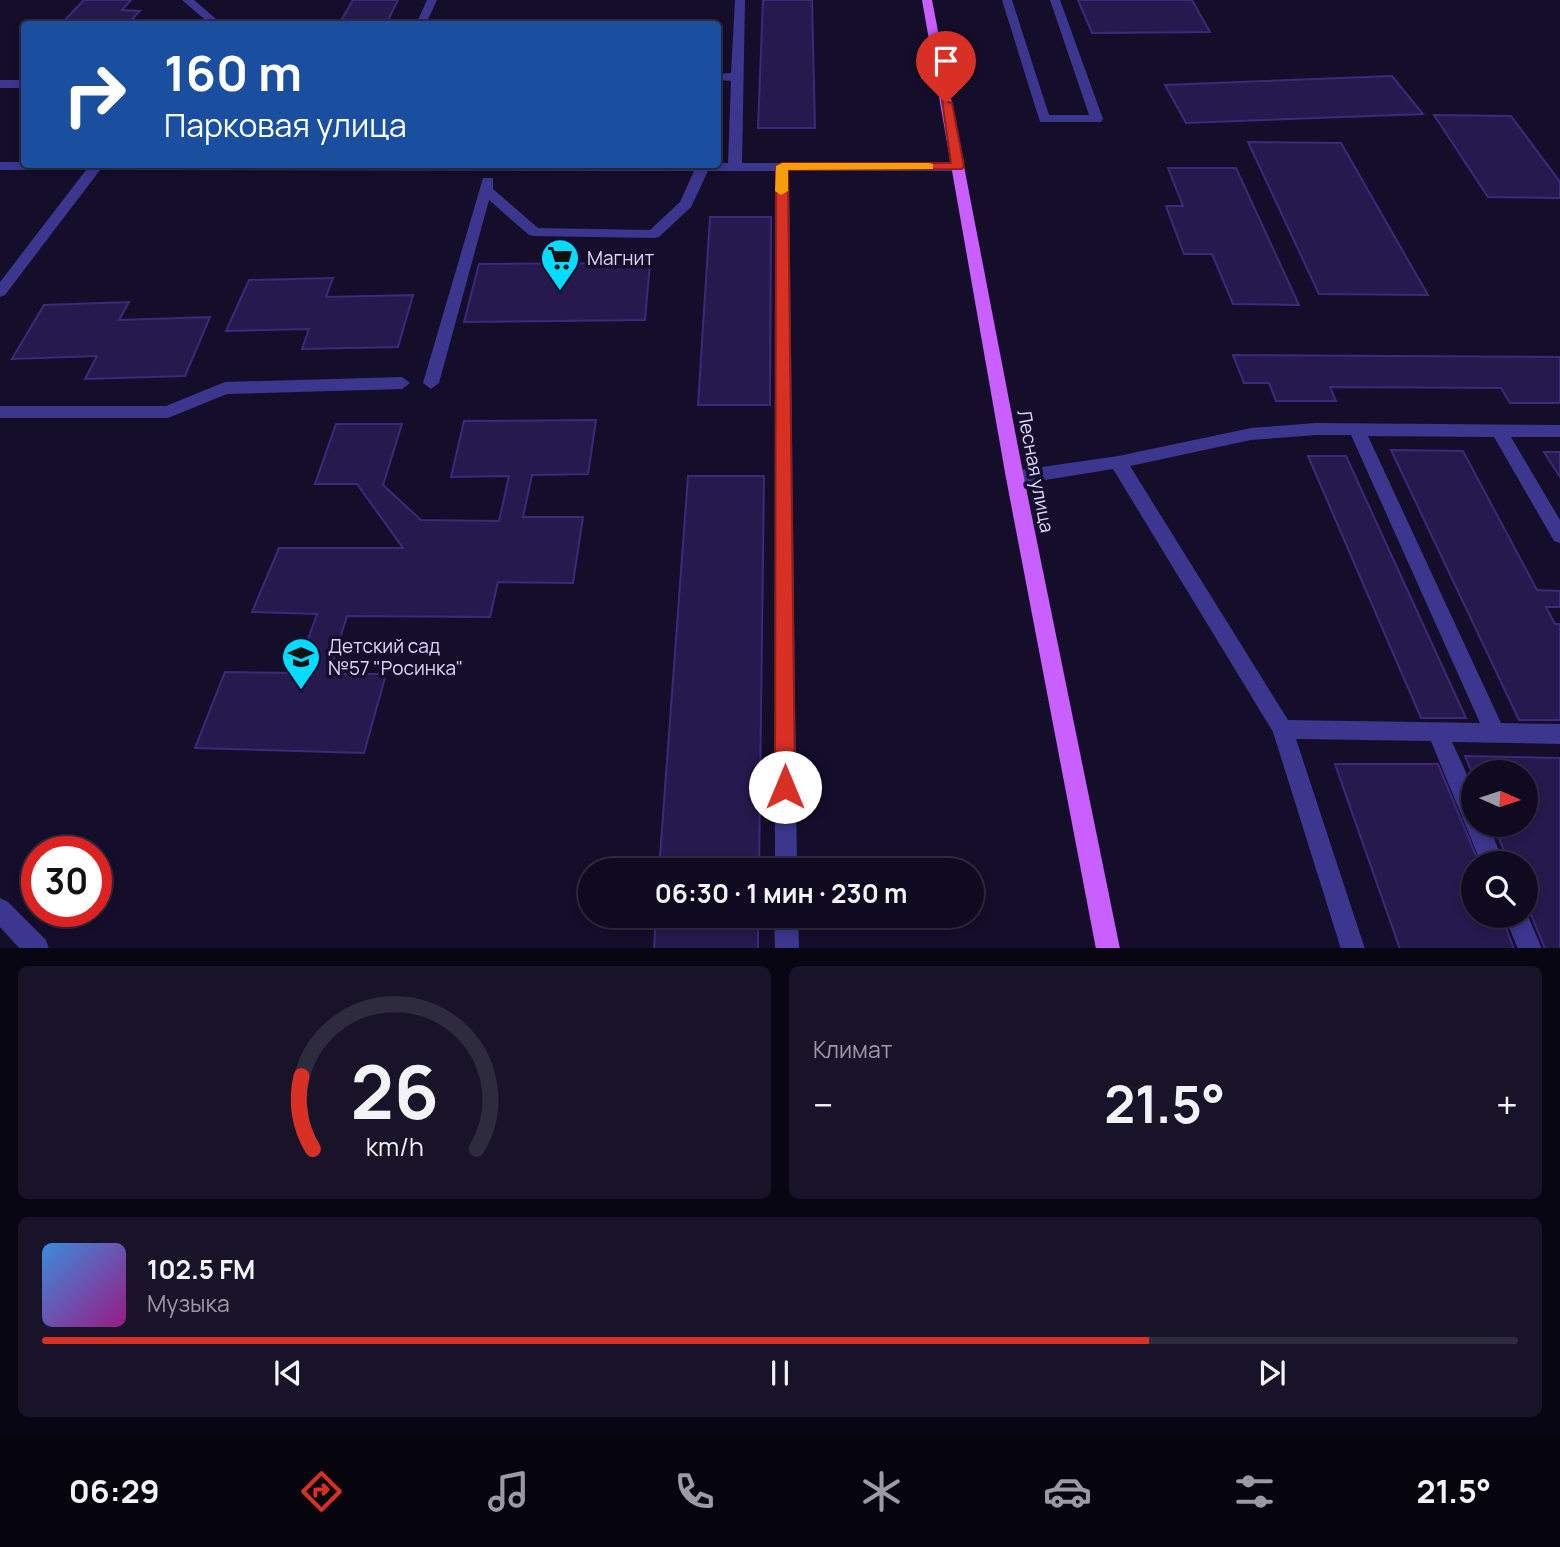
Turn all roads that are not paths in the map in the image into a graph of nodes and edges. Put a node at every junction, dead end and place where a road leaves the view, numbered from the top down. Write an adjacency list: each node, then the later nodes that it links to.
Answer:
1 (187, 0): 7 (street)
2 (432, 0): 8 (street)
3 (740, 0): 10 (street)
4 (927, 0): 18 (main road, Лесная улица)
5 (1007, 0): 6 (street)
6 (1055, 0)
7 (212, 21)
8 (422, 21)
9 (721, 77): 10 (street)
10 (737, 77): 16 (street)
11 (0, 84): 12 (street)
12 (21, 84)
13 (0, 166): 14 (street)
14 (21, 166)
15 (721, 166): 16 (street)
16 (735, 166): 17 (street)
17 (782, 166): 18 (street); 38 (street)
18 (958, 166): 31 (main road, Лесная улица)
19 (94, 168): 23 (street)
20 (491, 168): 22 (street)
21 (702, 168): 22 (street)
22 (485, 189): 25 (street)
23 (0, 292)
24 (402, 383): 26 (street)
25 (431, 383)
26 (0, 412)
27 (1357, 429): 28 (street); 30 (street); 35 (street)
28 (1499, 430): 29 (street); 32 (street)
29 (1560, 431)
30 (1118, 462): 31 (street); 33 (street)
31 (1015, 478): 44 (main road, Лесная улица)
32 (1560, 536)
33 (1282, 729): 34 (street); 45 (street)
34 (1437, 731): 35 (street); 37 (street)
35 (1495, 733): 36 (street)
36 (1560, 734)
37 (1461, 787)
38 (786, 858)
39 (0, 910): 42 (street)
40 (786, 928): 43 (street)
41 (1522, 928): 46 (street)
42 (37, 948)
43 (787, 948)
44 (1108, 948)
45 (1353, 948)
46 (1530, 948)

